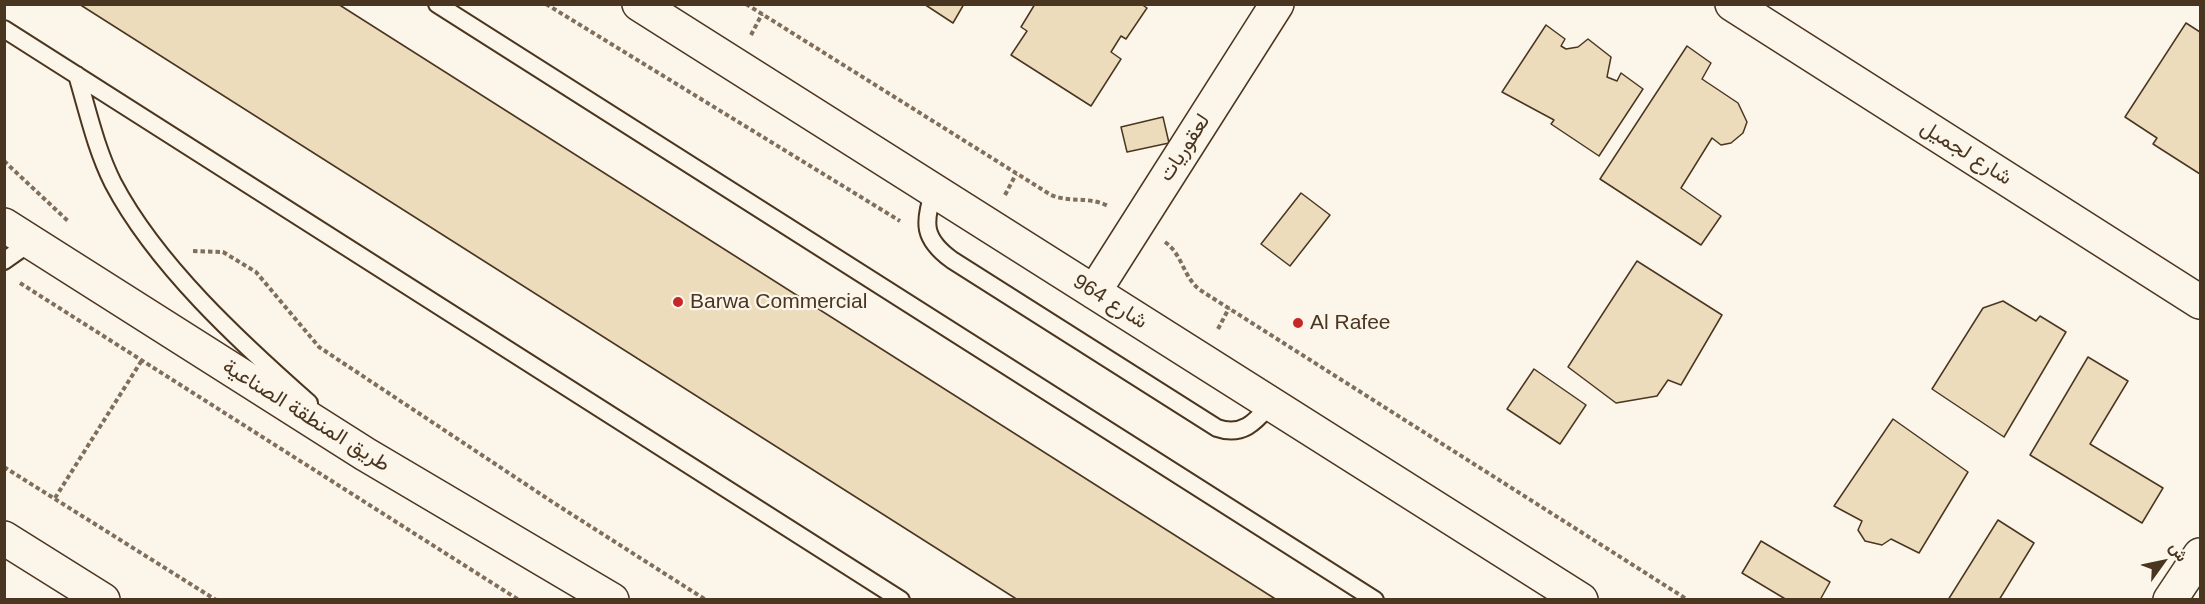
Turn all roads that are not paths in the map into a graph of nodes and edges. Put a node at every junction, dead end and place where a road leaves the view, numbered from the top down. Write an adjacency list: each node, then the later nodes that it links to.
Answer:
1 (436, 4): 21 (lane)
2 (639, 4): 7 (street, شارع 964)
3 (1277, 4): 10 (street, لعقوريات)
4 (1732, 4): 11 (street, شارع لجميل)
5 (4, 29): 6 (lane)
6 (77, 75): 13 (lane); 20 (lane)
7 (934, 191): 10 (street, شارع 964); 12 (lane)
8 (18, 233): 9 (lane); 13 (street, طريق المنطقة الصناعية)
9 (4, 261)
10 (1094, 292): 12 (street, شارع 964)
11 (2200, 302)
12 (1271, 404): 22 (street, شارع 964)
13 (365, 454): 19 (street, طريق المنطقة الصناعية)
14 (4, 538): 16 (street)
15 (2200, 555): 23 (street)
16 (48, 565): 17 (street); 18 (street)
17 (103, 600)
18 (128, 600)
19 (612, 600)
20 (901, 600)
21 (1376, 600)
22 (1581, 600)
23 (2170, 600)

